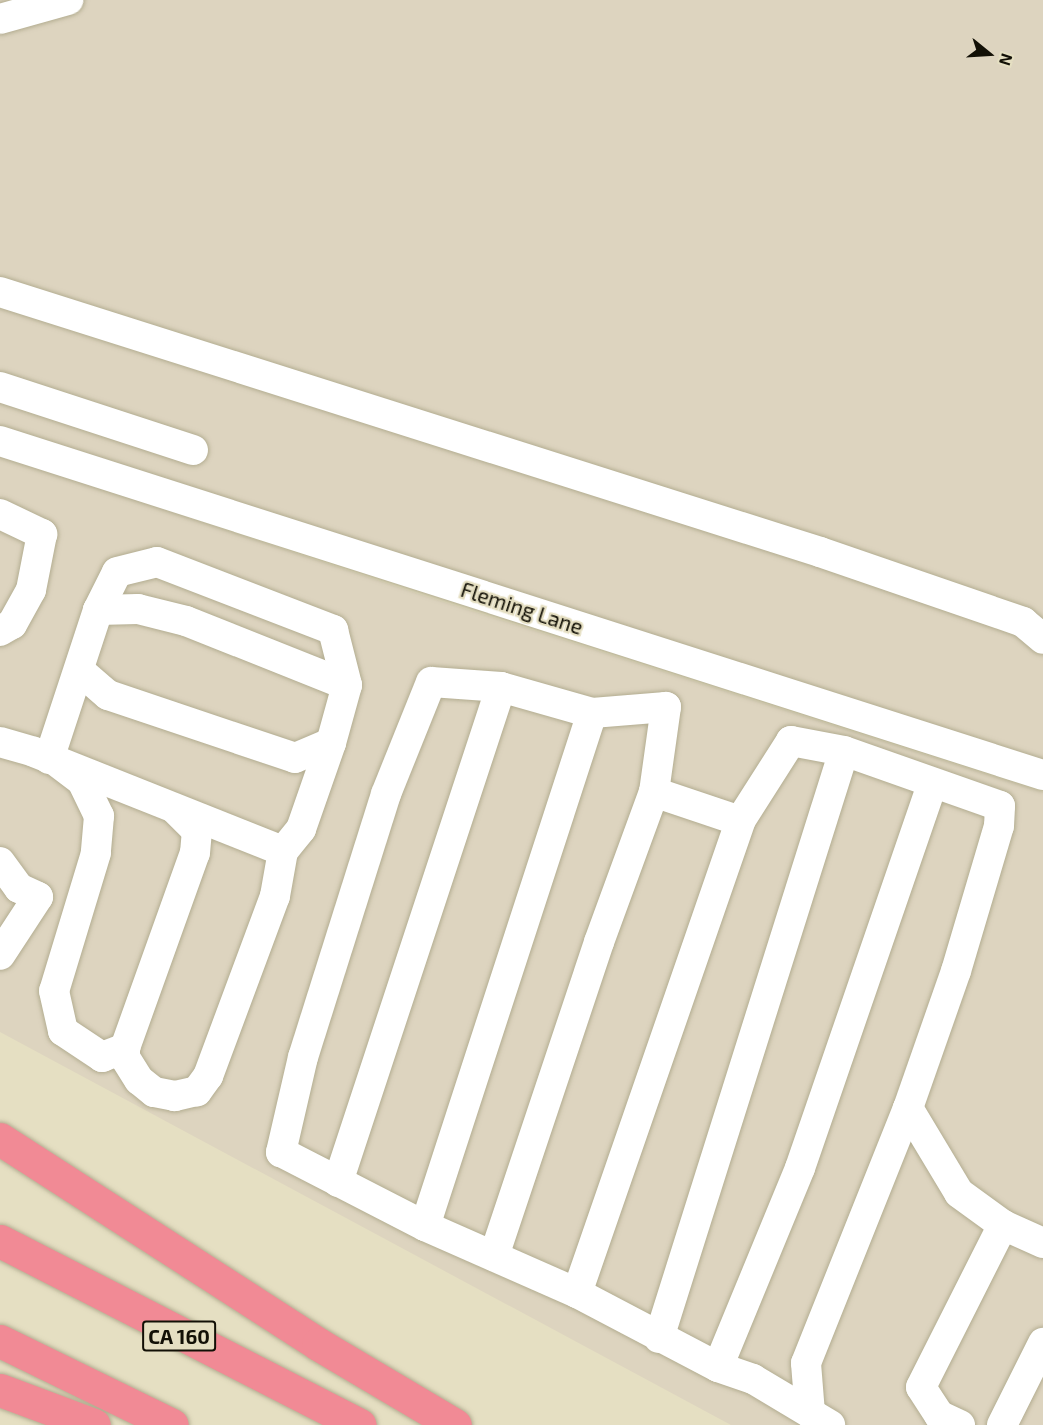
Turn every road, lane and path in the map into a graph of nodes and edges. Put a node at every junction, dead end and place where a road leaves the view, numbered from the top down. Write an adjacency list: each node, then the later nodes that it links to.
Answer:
1 (68, 0): 2 (lane)
2 (0, 19)
3 (0, 292): 10 (lane)
4 (0, 387): 6 (lane)
5 (0, 441): 20 (lane, Fleming Lane)
6 (193, 450)
7 (0, 514): 9 (lane)
8 (98, 610): 11 (lane); 12 (lane); 12 (lane)
9 (0, 631)
10 (1043, 639)
11 (79, 670): 18 (lane); 19 (lane)
12 (347, 685): 16 (lane)
13 (501, 687): 14 (lane); 32 (lane); 32 (lane)
14 (592, 713): 23 (lane); 34 (lane)
15 (0, 742): 19 (lane)
16 (331, 743): 18 (lane); 21 (lane)
17 (844, 751): 22 (lane); 25 (lane); 39 (lane)
18 (295, 758): 21 (lane)
19 (53, 760): 24 (lane); 29 (lane)
20 (1043, 775)
21 (316, 784): 26 (lane)
22 (932, 784): 30 (lane); 42 (lane)
23 (654, 792): 25 (lane); 37 (lane)
24 (175, 809): 26 (lane); 29 (lane)
25 (740, 821): 38 (lane)
26 (283, 851): 29 (lane)
27 (0, 862): 28 (lane)
28 (0, 956)
29 (125, 1048)
30 (908, 1108): 33 (lane); 44 (lane)
31 (0, 1139): 48 (highway)
32 (338, 1182): 34 (lane)
33 (1003, 1225): 36 (lane); 49 (lane)
34 (425, 1226): 37 (lane)
35 (0, 1242): 47 (highway, CA 160)
36 (1043, 1244)
37 (494, 1256): 38 (lane)
38 (577, 1293): 39 (lane)
39 (659, 1338): 42 (lane)
40 (0, 1341): 46 (highway)
41 (1043, 1343): 50 (lane)
42 (718, 1367): 44 (lane)
43 (0, 1390): 45 (highway)
44 (820, 1419)
45 (94, 1425)
46 (172, 1425)
47 (360, 1425)
48 (455, 1425)
49 (960, 1425)
50 (1002, 1425)

